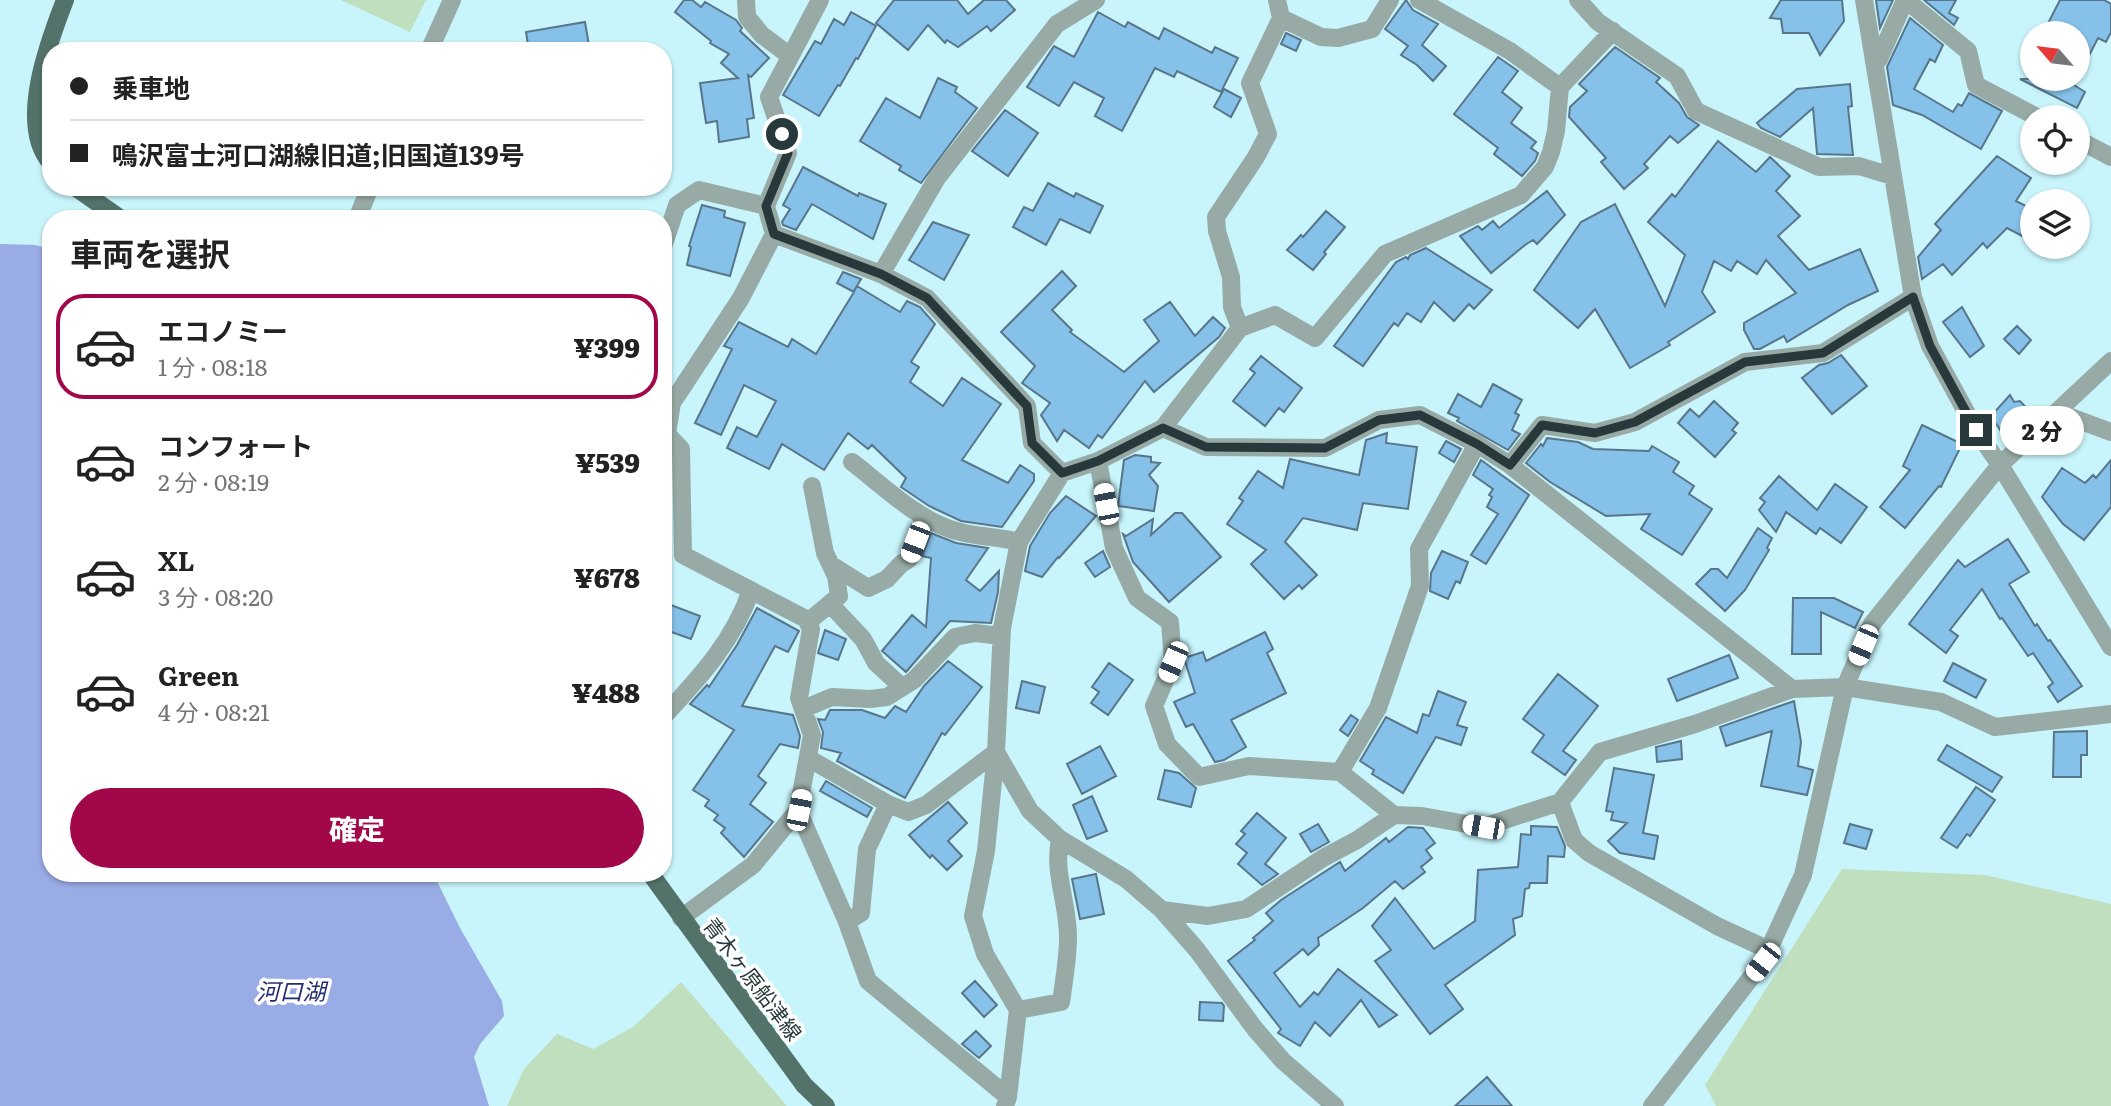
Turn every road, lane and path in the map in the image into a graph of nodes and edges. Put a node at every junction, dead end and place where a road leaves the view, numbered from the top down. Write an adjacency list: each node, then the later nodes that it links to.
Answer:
1 (65, 0): 14 (main road)
2 (452, 0): 15 (street)
3 (746, 0): 16 (street)
4 (820, 0): 16 (street)
5 (1096, 0): 30 (street)
6 (1277, 0): 12 (street)
7 (1390, 0): 12 (street)
8 (1419, 0): 19 (street)
9 (1578, 0): 13 (street)
10 (1864, 0): 17 (street)
11 (1906, 0): 17 (street); 20 (street)
12 (1281, 19): 32 (street)
13 (1613, 31): 19 (street); 24 (street)
14 (49, 42)
15 (433, 42)
16 (790, 56): 26 (street)
17 (1874, 62): 24 (street)
18 (42, 72): 22 (main road)
19 (1560, 87): 32 (street)
20 (2020, 108)
21 (2090, 146): 23 (street)
22 (42, 149)
23 (2111, 157)
24 (1892, 176): 31 (street)
25 (88, 196): 27 (main road)
26 (766, 206): 28 (street); 29 (street)
27 (108, 210)
28 (672, 220)
29 (774, 234): 30 (street); 34 (street)
30 (881, 274): 44 (street)
31 (1913, 297): 42 (street); 43 (street)
32 (1240, 328): 36 (street)
33 (2111, 361): 35 (street)
34 (672, 403)
35 (2057, 412): 37 (street); 43 (street)
36 (1163, 428): 39 (street); 40 (street)
37 (2111, 432)
38 (672, 439): 49 (street)
39 (1477, 444): 42 (street); 62 (street)
40 (1098, 461): 44 (street); 62 (street)
41 (852, 462): 46 (street)
42 (1510, 465): 56 (street)
43 (2000, 465): 53 (street); 55 (street)
44 (1062, 473): 47 (street)
45 (812, 486): 48 (street)
46 (925, 518): 47 (street); 48 (street)
47 (1019, 542): 52 (street)
48 (830, 565): 50 (street)
49 (751, 590): 51 (street); 57 (street)
50 (830, 604): 51 (street); 54 (street)
51 (808, 622): 58 (street)
52 (1001, 636): 54 (street); 60 (street)
53 (2111, 647)
54 (902, 687): 58 (street)
55 (1845, 687): 56 (street); 59 (street); 72 (street)
56 (1792, 689): 63 (street)
57 (672, 707)
58 (803, 709): 61 (street)
59 (2111, 714)
60 (996, 752): 64 (street); 67 (street); 73 (street)
61 (808, 758): 64 (street); 65 (street)
62 (1340, 772): 66 (street)
63 (1560, 802): 66 (street); 72 (street)
64 (888, 804): 71 (street)
65 (799, 810): 70 (street); 71 (street)
66 (1394, 815): 69 (street)
67 (1060, 839): 69 (street); 73 (street)
68 (656, 882): 70 (main road, 青木ヶ原船津線)
69 (1162, 910): 76 (street)
70 (681, 918): 75 (main road, 青木ヶ原船津線)
71 (847, 922): 74 (street)
72 (1769, 950): 77 (street)
73 (1018, 1010): 74 (street)
74 (1007, 1102)
75 (826, 1106)
76 (1335, 1106)
77 (1652, 1106)

